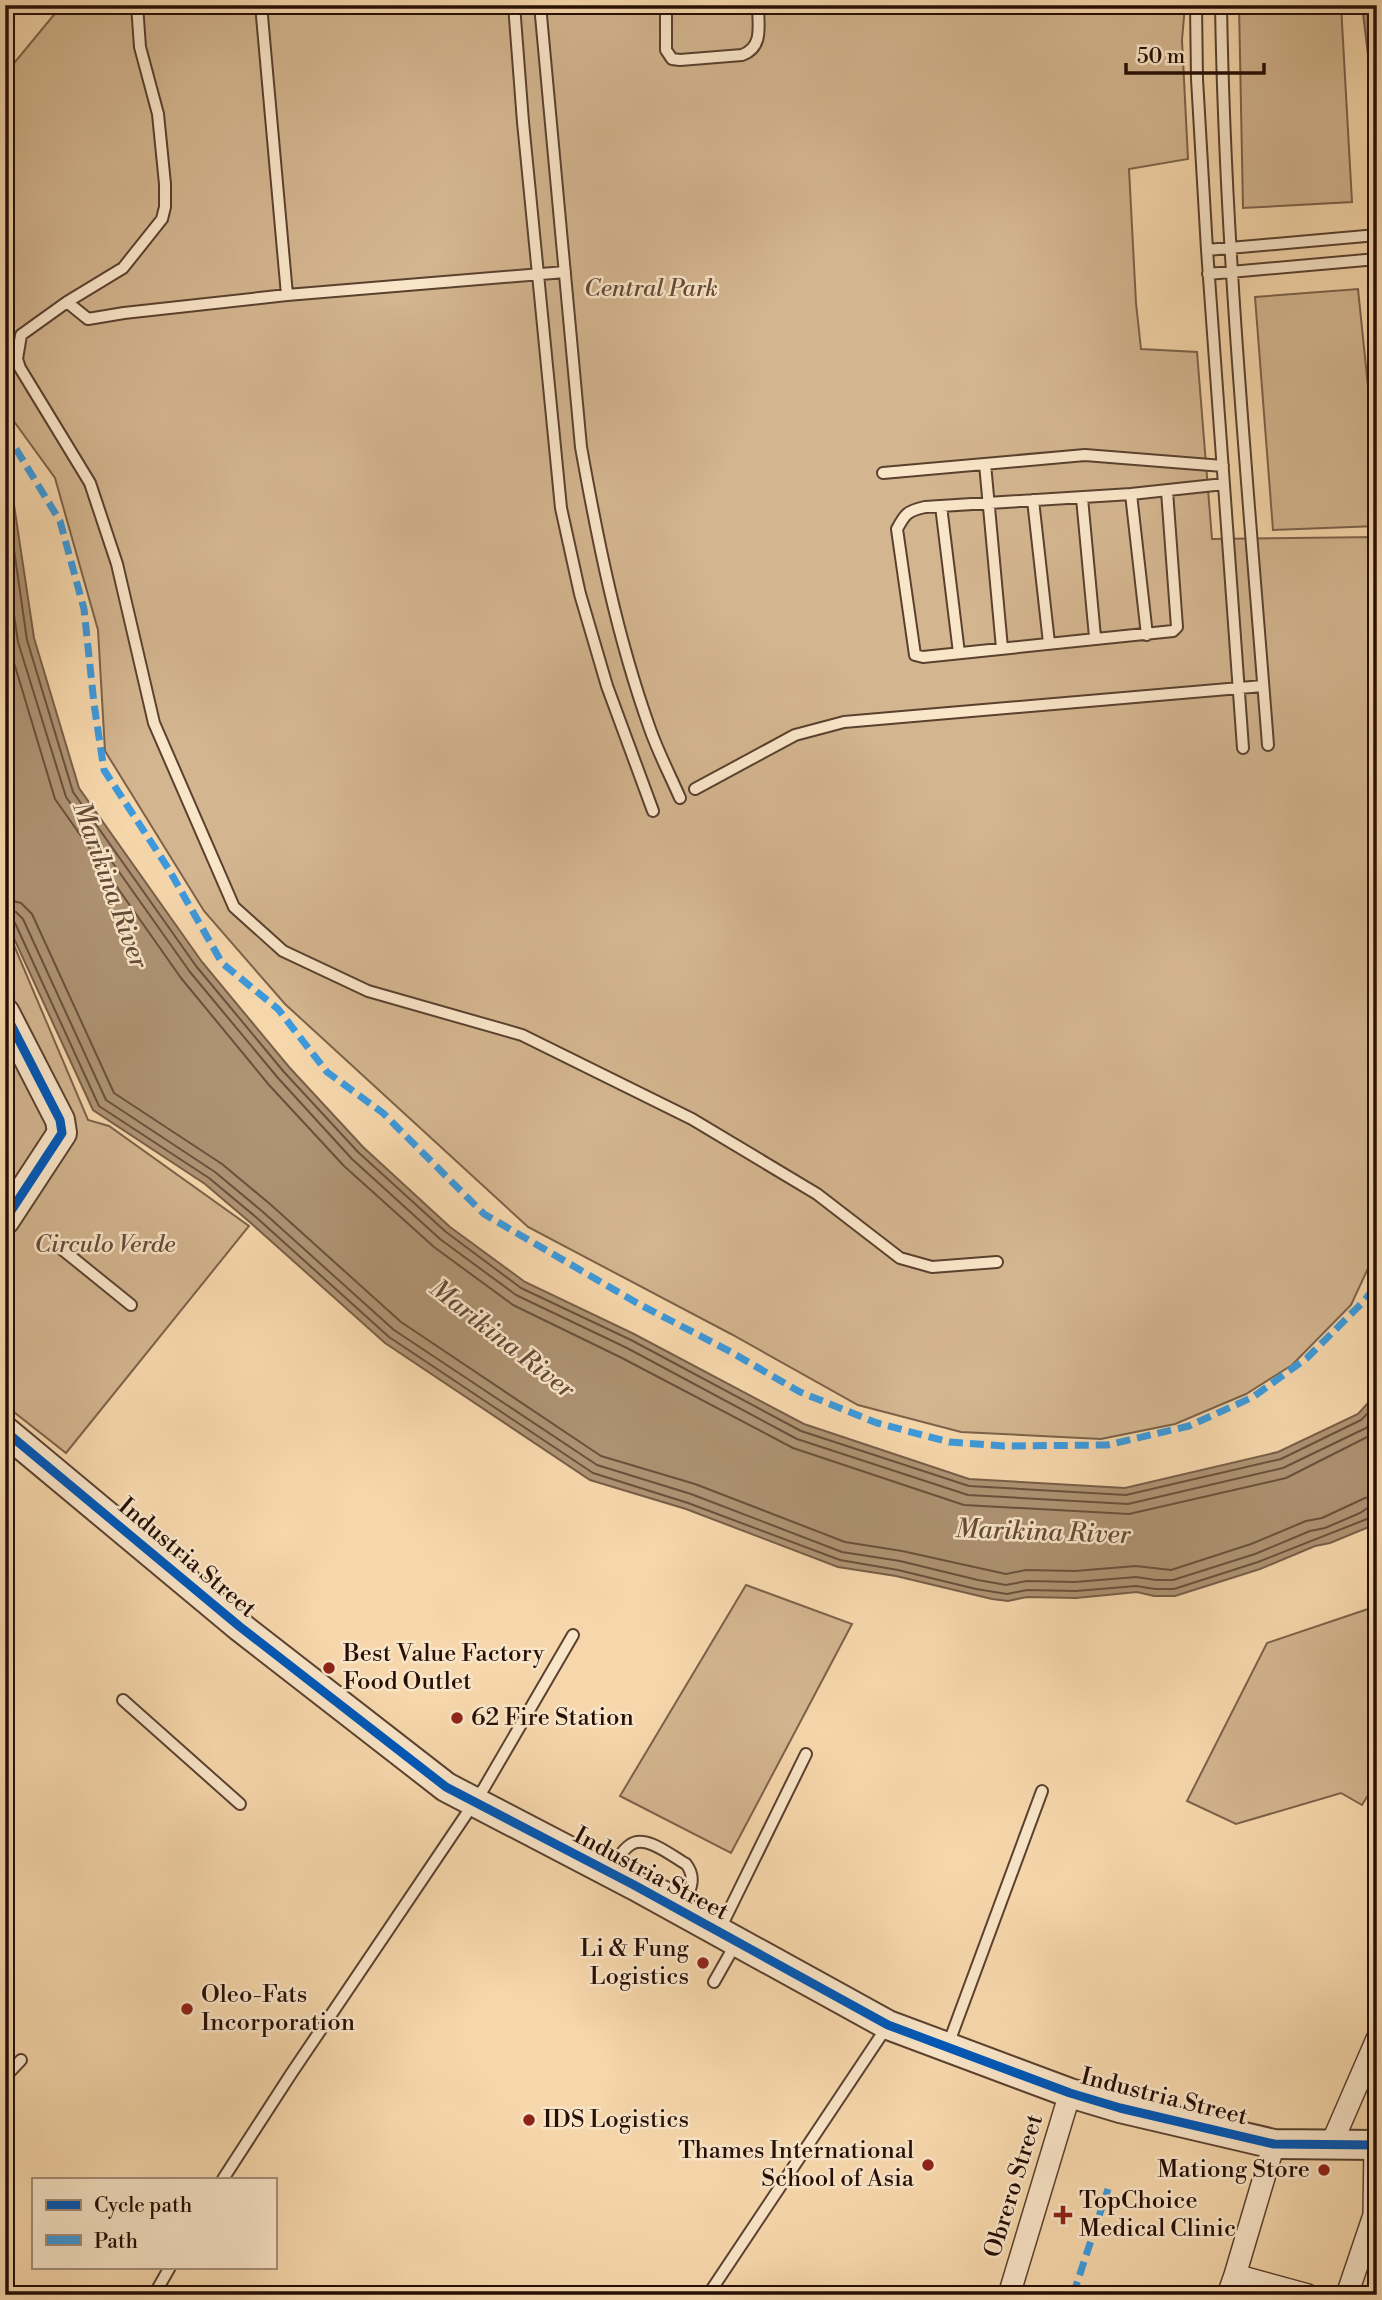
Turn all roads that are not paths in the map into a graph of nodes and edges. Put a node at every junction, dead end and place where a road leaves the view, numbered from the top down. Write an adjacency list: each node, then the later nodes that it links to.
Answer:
1 (137, 5): 18 (lane)
2 (261, 5): 17 (lane)
3 (514, 5): 16 (lane)
4 (540, 5): 13 (lane)
5 (666, 5): 6 (lane)
6 (758, 5)
7 (1196, 5): 11 (lane)
8 (1221, 5): 10 (lane)
9 (1377, 235): 10 (lane)
10 (1231, 248): 11 (lane); 14 (lane)
11 (1207, 250): 15 (lane)
12 (1377, 259): 14 (lane)
13 (565, 272): 16 (lane); 39 (lane)
14 (1233, 272): 15 (lane); 34 (lane)
15 (1208, 274): 20 (lane)
16 (537, 275): 17 (lane); 40 (lane)
17 (287, 296): 18 (lane)
18 (67, 302): 44 (lane)
19 (985, 464): 20 (lane); 21 (lane); 27 (lane)
20 (1223, 466): 22 (lane)
21 (883, 473)
22 (1224, 485): 23 (lane); 35 (lane)
23 (1167, 491): 24 (lane); 29 (lane)
24 (1131, 494): 25 (lane); 29 (lane)
25 (1082, 498): 26 (lane); 30 (lane)
26 (1033, 500): 27 (lane); 31 (lane)
27 (988, 503): 28 (lane); 32 (lane)
28 (941, 506): 33 (lane); 33 (lane)
29 (1147, 635): 30 (lane)
30 (1095, 637): 31 (lane)
31 (1049, 643): 32 (lane)
32 (1002, 648): 33 (lane)
33 (959, 653)
34 (1263, 686): 35 (lane); 36 (lane)
35 (1238, 688): 37 (lane); 38 (lane)
36 (1268, 745)
37 (1243, 748)
38 (695, 789)
39 (680, 798)
40 (653, 811)
41 (5, 1013): 42 (street)
42 (5, 1220)
43 (63, 1250): 45 (lane)
44 (998, 1262)
45 (131, 1305)
46 (5, 1431): 51 (street, Industria Street)
47 (573, 1635): 51 (lane)
48 (123, 1700): 52 (lane)
49 (806, 1754): 56 (lane)
50 (1042, 1791): 60 (lane)
51 (473, 1803): 53 (street, Industria Street); 67 (lane)
52 (240, 1804)
53 (617, 1867): 55 (street, Industria Street); 55 (lane)
54 (651, 1880): 55 (lane)
55 (683, 1904): 56 (street, Industria Street)
56 (727, 1937): 57 (lane); 58 (street, Industria Street)
57 (714, 1982)
58 (888, 2025): 60 (street, Industria Street); 71 (lane)
59 (1377, 2039): 65 (street)
60 (947, 2048): 63 (street, Industria Street)
61 (21, 2060): 62 (lane)
62 (5, 2077)
63 (1070, 2094): 64 (street, Industria Street); 72 (street, Obrero Street)
64 (1274, 2144): 65 (street, Industria Street); 69 (street)
65 (1331, 2145): 66 (street, Industria Street)
66 (1376, 2145): 74 (street)
67 (224, 2178)
68 (169, 2268): 70 (lane)
69 (1232, 2285): 73 (street)
70 (155, 2295)
71 (708, 2295)
72 (1009, 2295)
73 (1308, 2295)
74 (1347, 2295)

